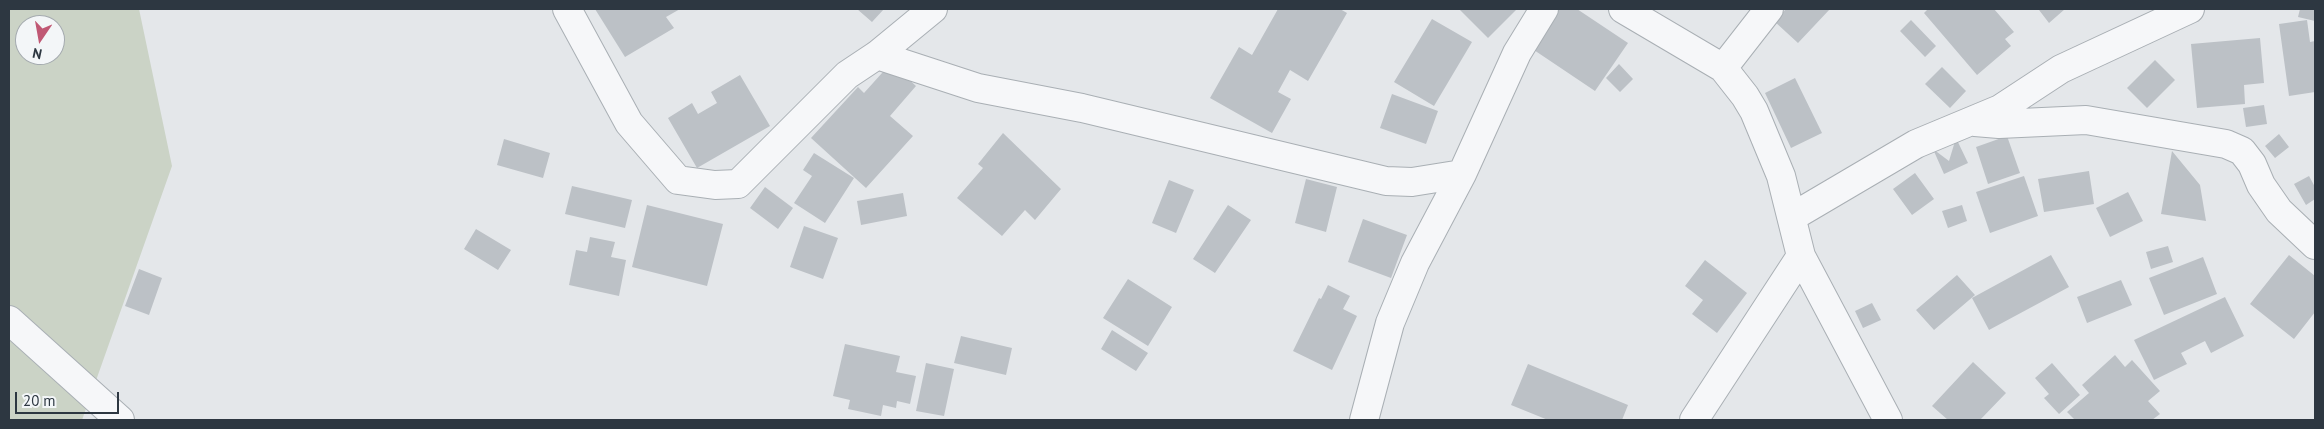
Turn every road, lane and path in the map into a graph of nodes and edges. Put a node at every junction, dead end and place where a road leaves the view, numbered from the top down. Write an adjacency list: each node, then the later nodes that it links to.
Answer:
1 (567, 9): 7 (street)
2 (933, 9): 7 (street)
3 (1544, 9): 10 (street)
4 (1623, 9): 8 (street)
5 (1769, 9): 8 (street)
6 (2190, 9): 9 (street)
7 (877, 55): 10 (street)
8 (1723, 68): 11 (street)
9 (1972, 122): 11 (street); 12 (street)
10 (1462, 174): 16 (street)
11 (1792, 217): 13 (street)
12 (2315, 245)
13 (1801, 256): 17 (street); 18 (street)
14 (9, 320): 15 (street)
15 (120, 420)
16 (1364, 420)
17 (1694, 420)
18 (1888, 420)

